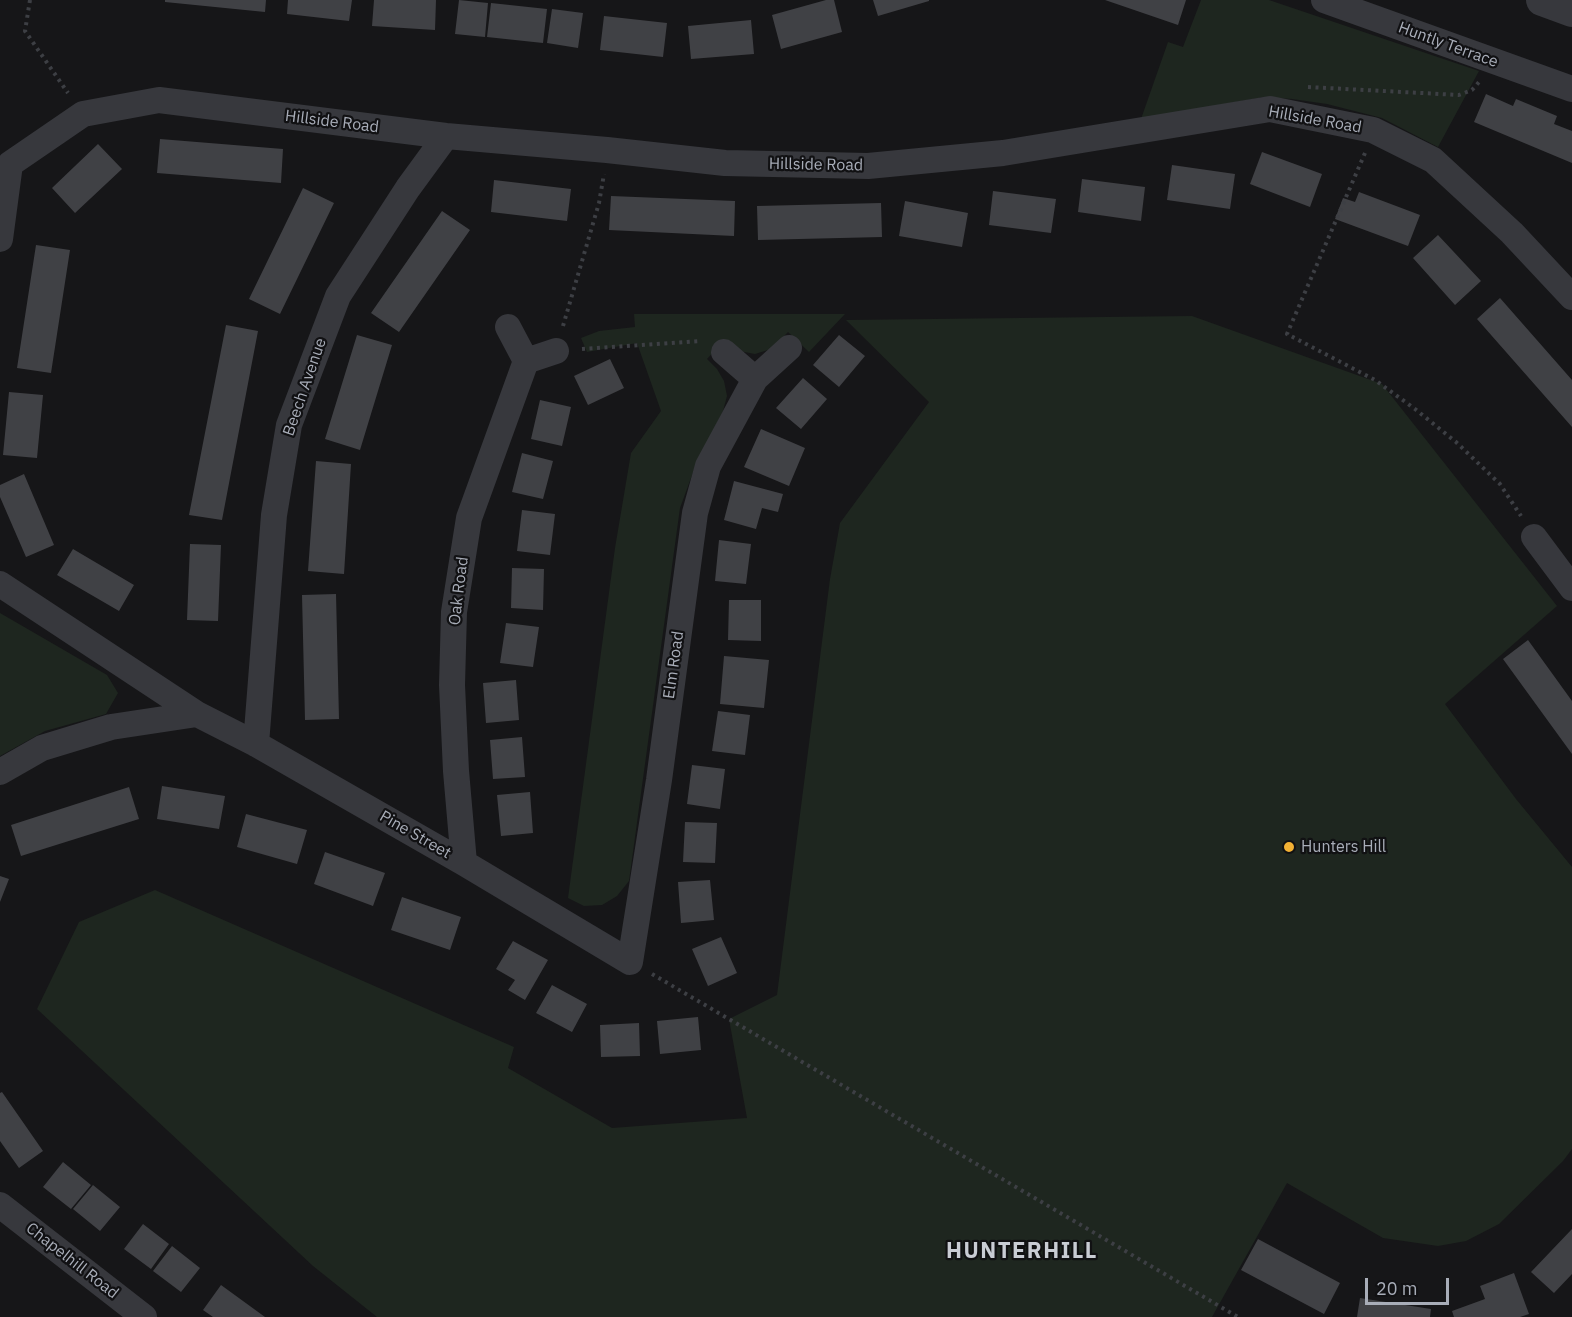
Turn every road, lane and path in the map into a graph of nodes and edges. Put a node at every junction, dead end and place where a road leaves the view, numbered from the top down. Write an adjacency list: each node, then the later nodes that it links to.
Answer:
1 (30, 0): 8 (path)
2 (1324, 0): 5 (street, Huntly Terrace)
3 (1542, 0): 4 (street)
4 (1572, 11)
5 (1487, 59): 6 (path); 7 (street, Huntly Terrace)
6 (1305, 87)
7 (1572, 89)
8 (83, 114): 9 (street, Hillside Road); 12 (street, Hillside Road)
9 (446, 136): 13 (street, Hillside Road); 24 (street, Beech Avenue)
10 (1358, 172): 20 (path)
11 (599, 203): 16 (path)
12 (0, 239)
13 (1572, 297)
14 (508, 327): 18 (street)
15 (789, 348): 19 (street, Elm Road)
16 (556, 351): 17 (path); 18 (street)
17 (724, 352): 19 (street)
18 (526, 361): 26 (street, Oak Road)
19 (755, 379): 27 (street, Elm Road)
20 (1534, 537): 22 (street)
21 (0, 584): 23 (street, Pine Street)
22 (1572, 588)
23 (197, 714): 24 (street, Pine Street); 25 (street)
24 (256, 744): 26 (street, Pine Street)
25 (0, 772)
26 (464, 863): 27 (street, Pine Street)
27 (630, 962): 30 (path)
28 (0, 1205): 29 (street, Chapelhill Road)
29 (144, 1317)
30 (1238, 1317)

